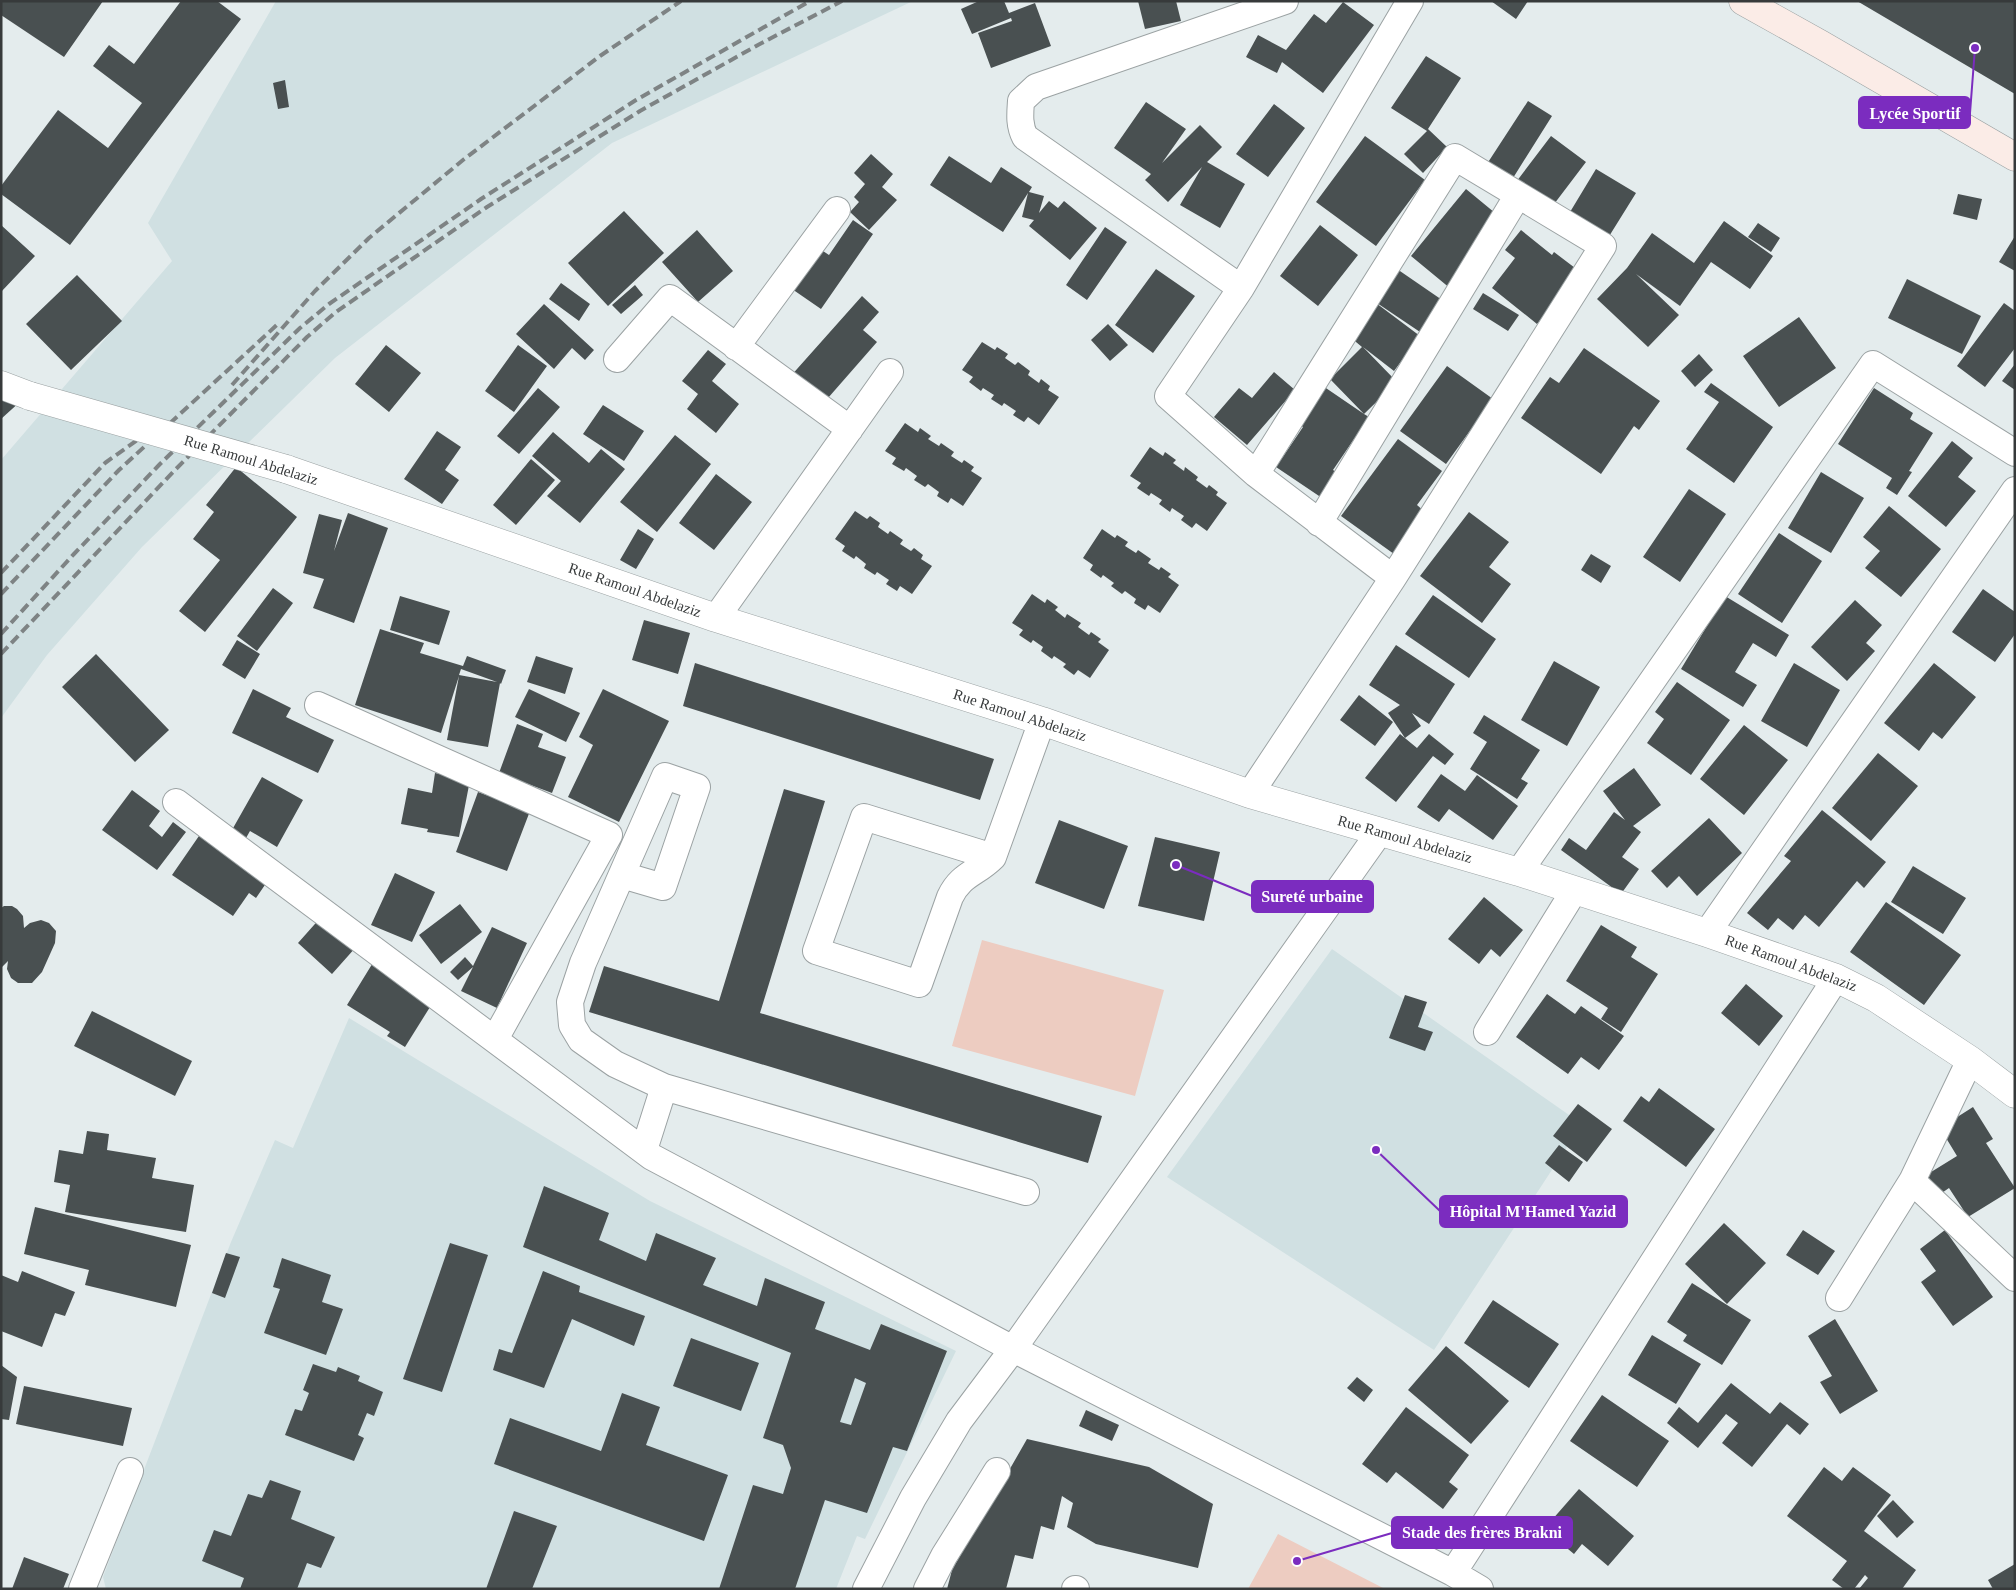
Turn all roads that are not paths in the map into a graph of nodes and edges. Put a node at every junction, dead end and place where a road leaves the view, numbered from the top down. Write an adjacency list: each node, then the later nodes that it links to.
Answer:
1 (1285, 1): 7 (street)
2 (1410, 1): 7 (street)
3 (1742, 1): 4 (main road)
4 (2015, 157)
5 (1518, 195): 14 (street); 16 (street); 17 (street)
6 (837, 210): 8 (street)
7 (1241, 288): 14 (street)
8 (736, 346): 9 (street); 12 (street)
9 (616, 359)
10 (890, 372): 12 (street)
11 (1, 385): 18 (street, Rue Ramoul Abdelaziz, bridge)
12 (850, 429): 18 (street)
13 (2015, 453): 25 (street)
14 (1256, 474): 16 (street)
15 (2015, 490): 28 (street)
16 (1319, 522): 17 (street)
17 (1393, 578): 21 (street)
18 (716, 618): 20 (street, Rue Ramoul Abdelaziz)
19 (318, 706): 31 (street)
20 (1042, 721): 21 (street, Rue Ramoul Abdelaziz); 24 (street)
21 (1250, 794): 23 (street, Rue Ramoul Abdelaziz)
22 (176, 802): 31 (street)
23 (1379, 832): 25 (street, Rue Ramoul Abdelaziz); 40 (street)
24 (993, 858): 24 (street)
25 (1519, 872): 27 (street, Rue Ramoul Abdelaziz)
26 (622, 875): 33 (street)
27 (1574, 891): 28 (street, Rue Ramoul Abdelaziz); 30 (street)
28 (1708, 933): 29 (street, Rue Ramoul Abdelaziz)
29 (1836, 978): 32 (street, Rue Ramoul Abdelaziz); 43 (street)
30 (1487, 1032)
31 (495, 1039): 35 (street)
32 (1970, 1060): 34 (street, Rue Ramoul Abdelaziz); 36 (street)
33 (664, 1087): 35 (street); 37 (street)
34 (2015, 1094)
35 (644, 1150): 40 (street)
36 (1912, 1181): 38 (street); 39 (street)
37 (1026, 1192)
38 (2015, 1278)
39 (1839, 1298)
40 (1013, 1350): 43 (street); 45 (street)
41 (130, 1471): 44 (street)
42 (997, 1471): 46 (street)
43 (1453, 1573): 47 (street)
44 (82, 1589)
45 (866, 1589)
46 (927, 1589)
47 (1480, 1589)

